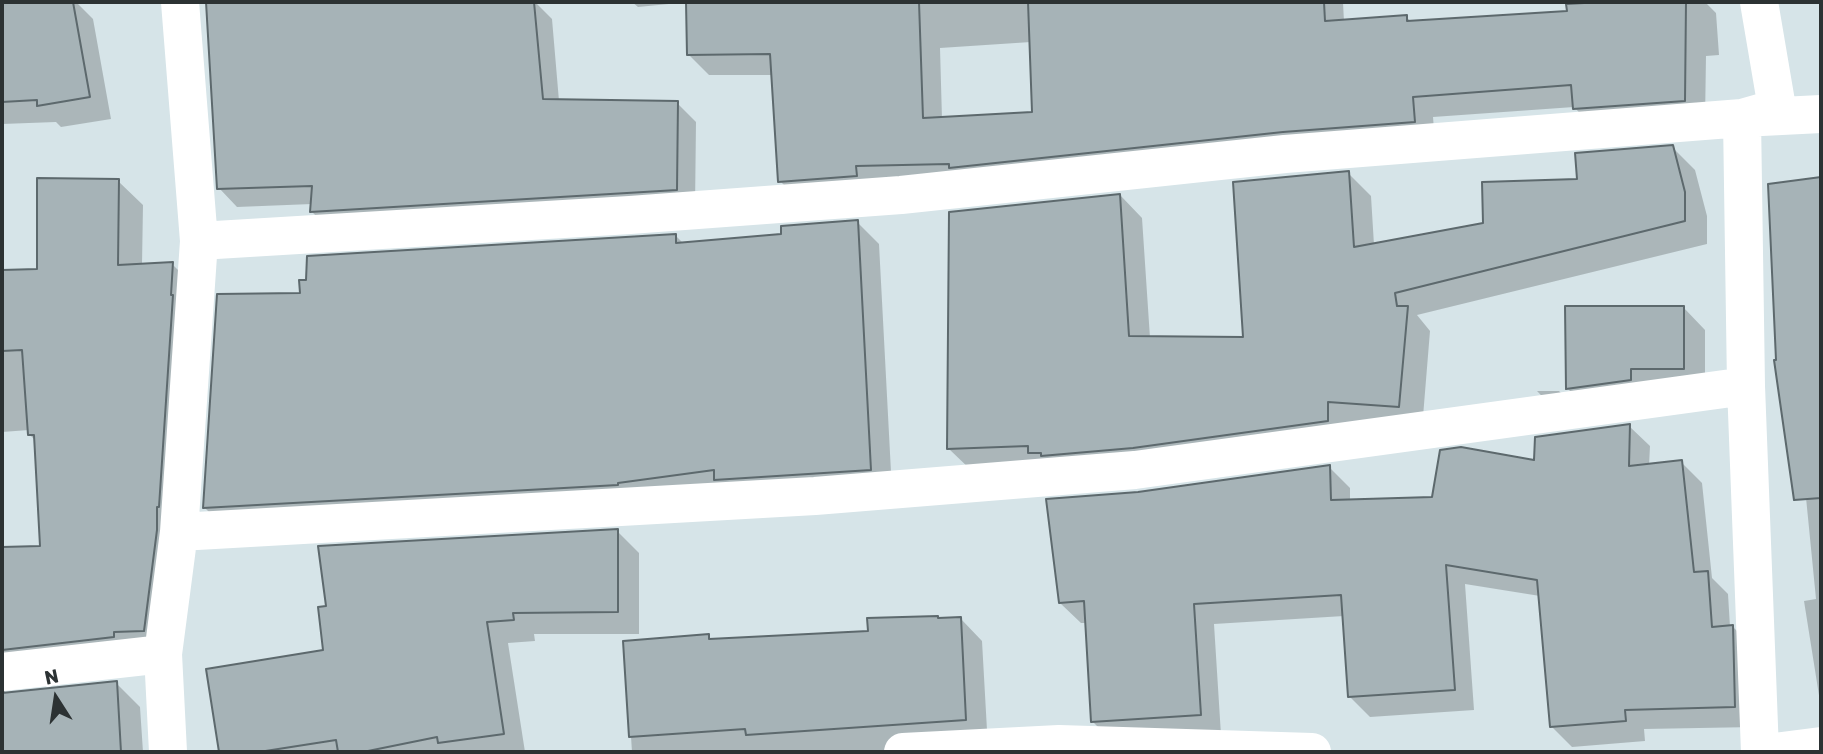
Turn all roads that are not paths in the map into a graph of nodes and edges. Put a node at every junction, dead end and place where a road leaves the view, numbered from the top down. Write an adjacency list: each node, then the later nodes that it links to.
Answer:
1 (180, 2): 5 (street)
2 (1759, 2): 4 (street)
3 (1821, 114): 4 (street)
4 (1742, 118): 5 (street); 6 (street)
5 (199, 241): 7 (street)
6 (1746, 386): 7 (street); 14 (street)
7 (179, 532): 8 (street)
8 (163, 654): 9 (street); 11 (street)
9 (2, 672)
10 (1821, 746): 15 (street)
11 (168, 752)
12 (903, 752): 13 (street)
13 (1299, 752)
14 (1760, 752)
15 (1774, 752)

